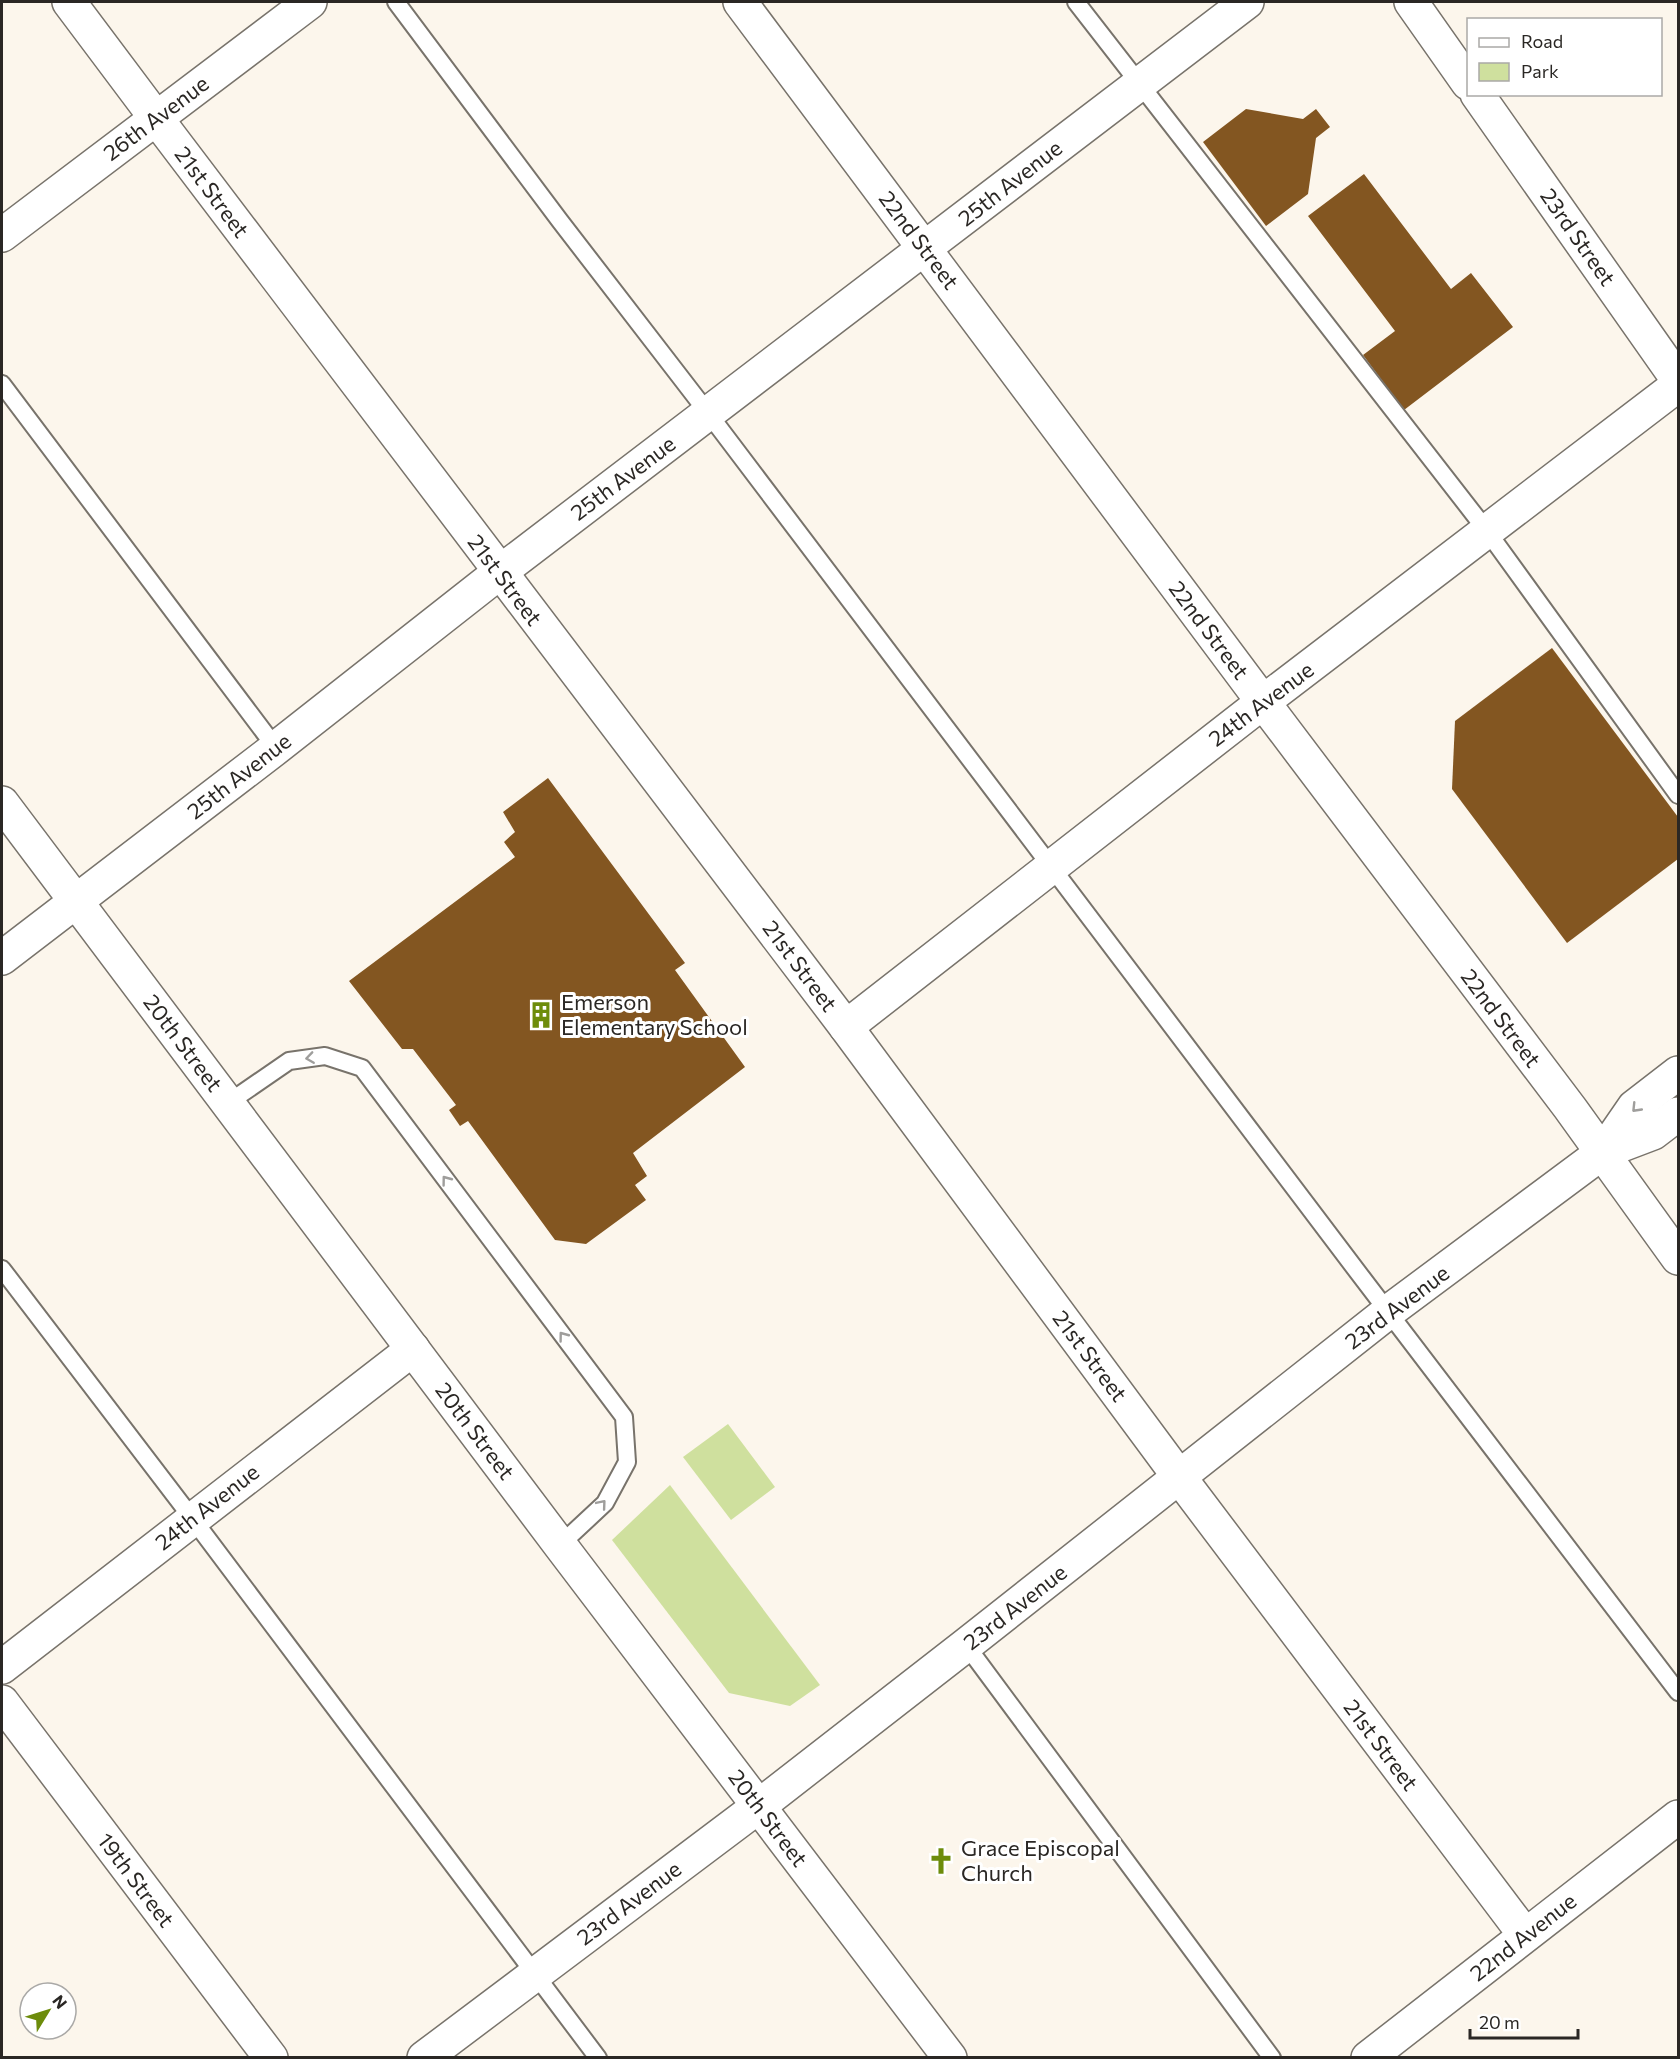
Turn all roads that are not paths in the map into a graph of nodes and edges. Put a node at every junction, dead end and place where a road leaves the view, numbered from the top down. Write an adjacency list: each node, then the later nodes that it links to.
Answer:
1 (69, 2): 11 (main road, 21st Street)
2 (310, 2): 11 (main road, 26th Avenue)
3 (396, 2): 17 (lane)
4 (740, 2): 13 (main road, 22nd Street)
5 (1076, 2): 9 (lane)
6 (1247, 2): 9 (main road, 25th Avenue)
7 (1411, 2): 8 (main road)
8 (1467, 81)
9 (1140, 83): 13 (main road, 25th Avenue); 18 (lane)
10 (1478, 96): 14 (main road, 23rd Street)
11 (156, 118): 12 (main road, 26th Avenue); 19 (main road, 21st Street)
12 (2, 235)
13 (925, 248): 17 (main road, 25th Avenue); 20 (main road, 22nd Street)
14 (1678, 380)
15 (2, 384): 21 (lane)
16 (1678, 385): 18 (main road, 24th Avenue)
17 (708, 412): 19 (main road, 25th Avenue); 24 (lane)
18 (1487, 531): 20 (main road, 24th Avenue); 22 (lane)
19 (500, 572): 21 (main road, 25th Avenue); 27 (main road, 21st Street)
20 (1263, 702): 24 (main road, 24th Avenue); 31 (main road, 22nd Street)
21 (276, 748): 25 (main road, 25th Avenue)
22 (1678, 795)
23 (2, 803): 25 (main road, 20th Street)
24 (1052, 865): 27 (main road, 24th Avenue); 34 (lane)
25 (76, 902): 26 (main road, 25th Avenue); 29 (main road, 20th Street)
26 (2, 958)
27 (846, 1027): 36 (main road, 21st Street)
28 (1678, 1073): 31 (main road, 23rd Avenue, one-way to 31)
29 (228, 1103): 35 (main road, 20th Street); 38 (lane, one-way to 29)
30 (1678, 1114): 31 (main road, 23rd Avenue)
31 (1603, 1152): 32 (main road, 22nd Street); 34 (main road, 23rd Avenue)
32 (1678, 1258)
33 (2, 1269): 37 (lane)
34 (1388, 1312): 36 (main road, 23rd Avenue); 41 (lane)
35 (413, 1349): 37 (main road, 24th Avenue); 38 (main road, 20th Street)
36 (1180, 1478): 39 (main road, 23rd Avenue); 45 (main road, 21st Street)
37 (192, 1518): 40 (main road, 24th Avenue); 46 (lane)
38 (560, 1545): 43 (main road, 20th Street)
39 (966, 1645): 43 (main road, 23rd Avenue); 51 (lane)
40 (2, 1666)
41 (1678, 1692)
42 (2, 1702): 47 (main road, 19th Street)
43 (759, 1806): 46 (main road, 23rd Avenue); 50 (main road, 20th Street)
44 (1678, 1817): 45 (main road, 22nd Avenue)
45 (1525, 1935): 52 (main road, 22nd Avenue)
46 (535, 1974): 48 (main road, 23rd Avenue); 49 (lane)
47 (272, 2058)
48 (424, 2058)
49 (598, 2058)
50 (950, 2058)
51 (1272, 2058)
52 (1368, 2058)

